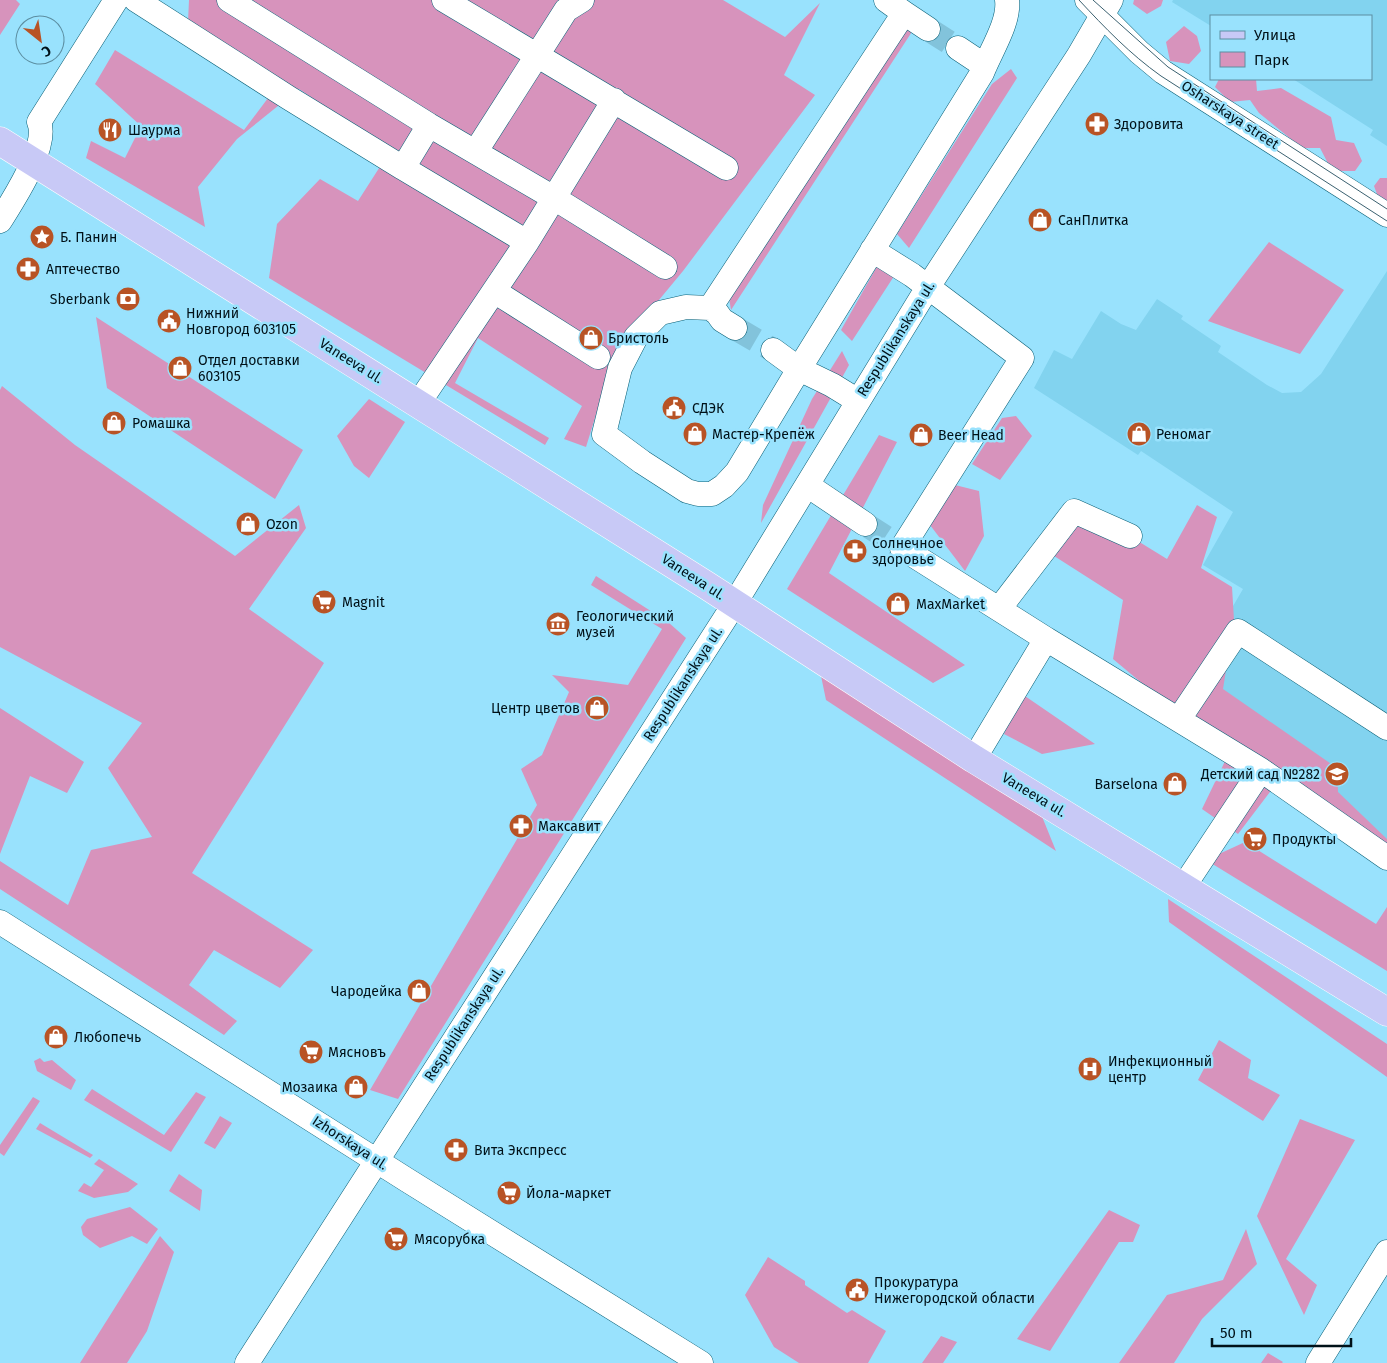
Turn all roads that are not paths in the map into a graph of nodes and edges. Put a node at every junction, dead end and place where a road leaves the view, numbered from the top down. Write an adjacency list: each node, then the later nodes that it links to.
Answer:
1 (116, 0): 17 (street)
2 (136, 0): 18 (street)
3 (229, 0): 14 (street)
4 (444, 0): 11 (street)
5 (582, 0): 11 (street)
6 (1007, 0): 12 (street)
7 (895, 6): 9 (street); 28 (street)
8 (1100, 6): 21 (street, Osharskaya street); 26 (street, Respublikanskaya ul.)
9 (928, 29)
10 (958, 48): 12 (street)
11 (537, 54): 13 (street); 16 (street)
12 (985, 66): 24 (street)
13 (614, 100): 19 (street); 20 (street)
14 (430, 125): 16 (street); 18 (street)
15 (0, 141): 17 (main road, Vaneeva ul.)
16 (476, 151): 20 (street)
17 (33, 162): 22 (street); 34 (main road, Vaneeva ul.)
18 (403, 168): 23 (street)
19 (726, 168)
20 (554, 198): 23 (street); 25 (street)
21 (1387, 215)
22 (0, 221)
23 (527, 242): 27 (street)
24 (872, 250): 26 (street); 32 (street)
25 (665, 267)
26 (928, 287): 33 (street, Respublikanskaya ul.); 39 (street)
27 (494, 290): 31 (street); 34 (street)
28 (710, 308): 29 (street); 32 (street)
29 (735, 328)
30 (773, 350): 32 (street)
31 (598, 356)
32 (799, 369): 33 (street)
33 (858, 401): 35 (street, Respublikanskaya ul.)
34 (418, 404): 38 (main road, Vaneeva ul.)
35 (807, 485): 36 (street); 38 (street, Respublikanskaya ul.)
36 (865, 524)
37 (1130, 536): 39 (street)
38 (734, 603): 43 (main road, Vaneeva ul.); 49 (street, Respublikanskaya ul.)
39 (998, 609): 40 (street)
40 (1046, 639): 41 (street); 43 (street)
41 (1179, 720): 42 (street); 44 (street)
42 (1387, 728)
43 (974, 759): 46 (main road, Vaneeva ul.)
44 (1261, 770): 45 (street); 46 (street)
45 (1387, 858)
46 (1184, 886): 48 (main road, Vaneeva ul.)
47 (0, 922): 49 (street, Izhorskaya ul.)
48 (1387, 1012)
49 (377, 1160): 51 (street, Respublikanskaya ul.); 52 (street, Izhorskaya ul.)
50 (1387, 1252): 53 (street)
51 (247, 1363)
52 (701, 1363)
53 (1318, 1363)

